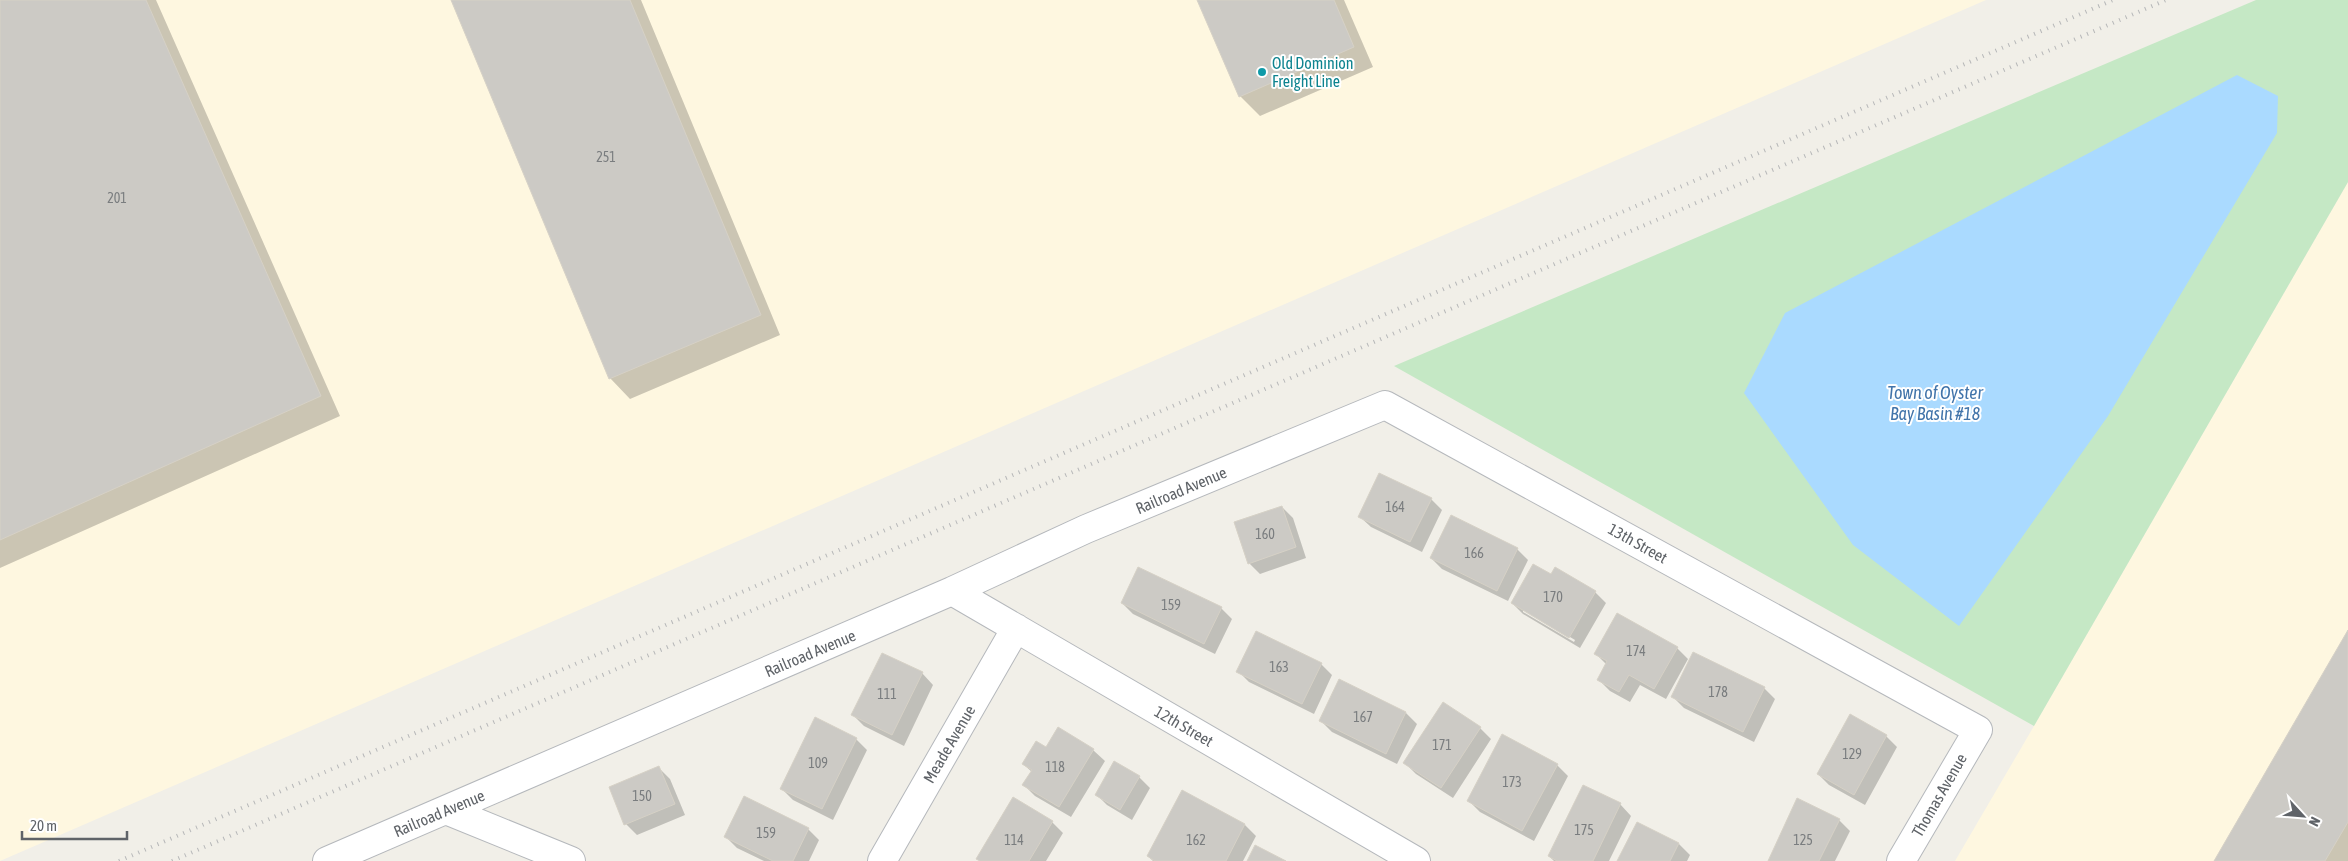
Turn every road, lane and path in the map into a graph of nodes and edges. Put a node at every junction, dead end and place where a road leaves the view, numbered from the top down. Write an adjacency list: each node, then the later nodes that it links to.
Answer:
1 (1293, 443): 2 (street, Railroad Avenue); 4 (street, 13th Street)
2 (952, 591): 3 (street, 12th Street); 5 (street, Railroad Avenue)
3 (1016, 628): 8 (street, Meade Avenue); 9 (street, 12th Street)
4 (1978, 730): 10 (street, Thomas Avenue)
5 (446, 810): 6 (street, Railroad Avenue); 7 (street)
6 (328, 861)
7 (571, 861)
8 (882, 861)
9 (1416, 861)
10 (1901, 861)

